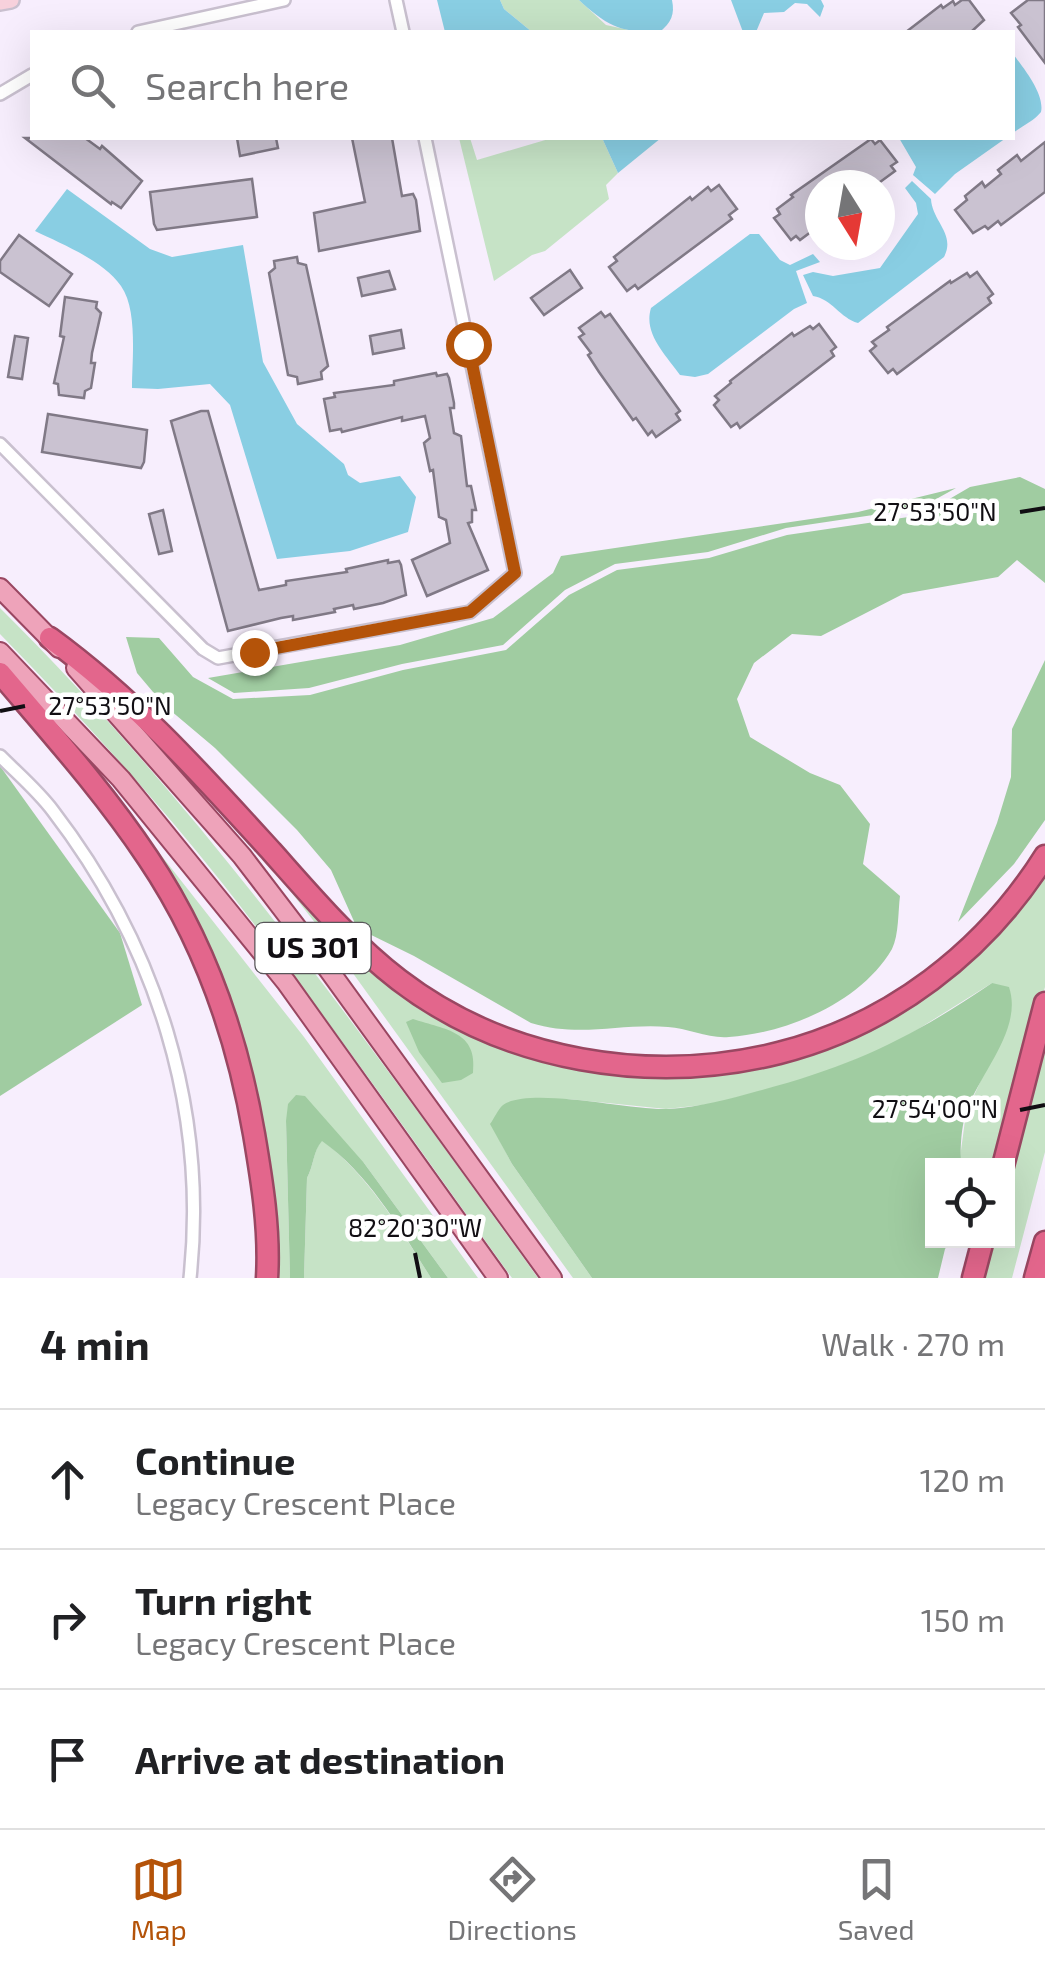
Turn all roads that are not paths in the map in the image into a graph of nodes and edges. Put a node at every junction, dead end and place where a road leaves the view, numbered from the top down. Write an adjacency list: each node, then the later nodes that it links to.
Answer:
1 (11, 0): 4 (main road)
2 (284, 0): 5 (street)
3 (396, 0): 6 (street)
4 (0, 2)
5 (147, 30)
6 (403, 30)
7 (30, 75): 8 (street)
8 (0, 94)
9 (425, 140): 10 (street)
10 (0, 444)
11 (0, 588): 12 (main road, US 301)
12 (50, 638): 16 (highway); 24 (main road, US 301)
13 (0, 652): 23 (main road, US 301)
14 (0, 673): 22 (highway)
15 (0, 756): 21 (street)
16 (1045, 856)
17 (1045, 1003): 18 (highway)
18 (1005, 1158)
19 (1045, 1242): 26 (highway)
20 (981, 1248): 25 (highway)
21 (190, 1278)
22 (268, 1278)
23 (498, 1278)
24 (552, 1278)
25 (973, 1278)
26 (1035, 1278)

